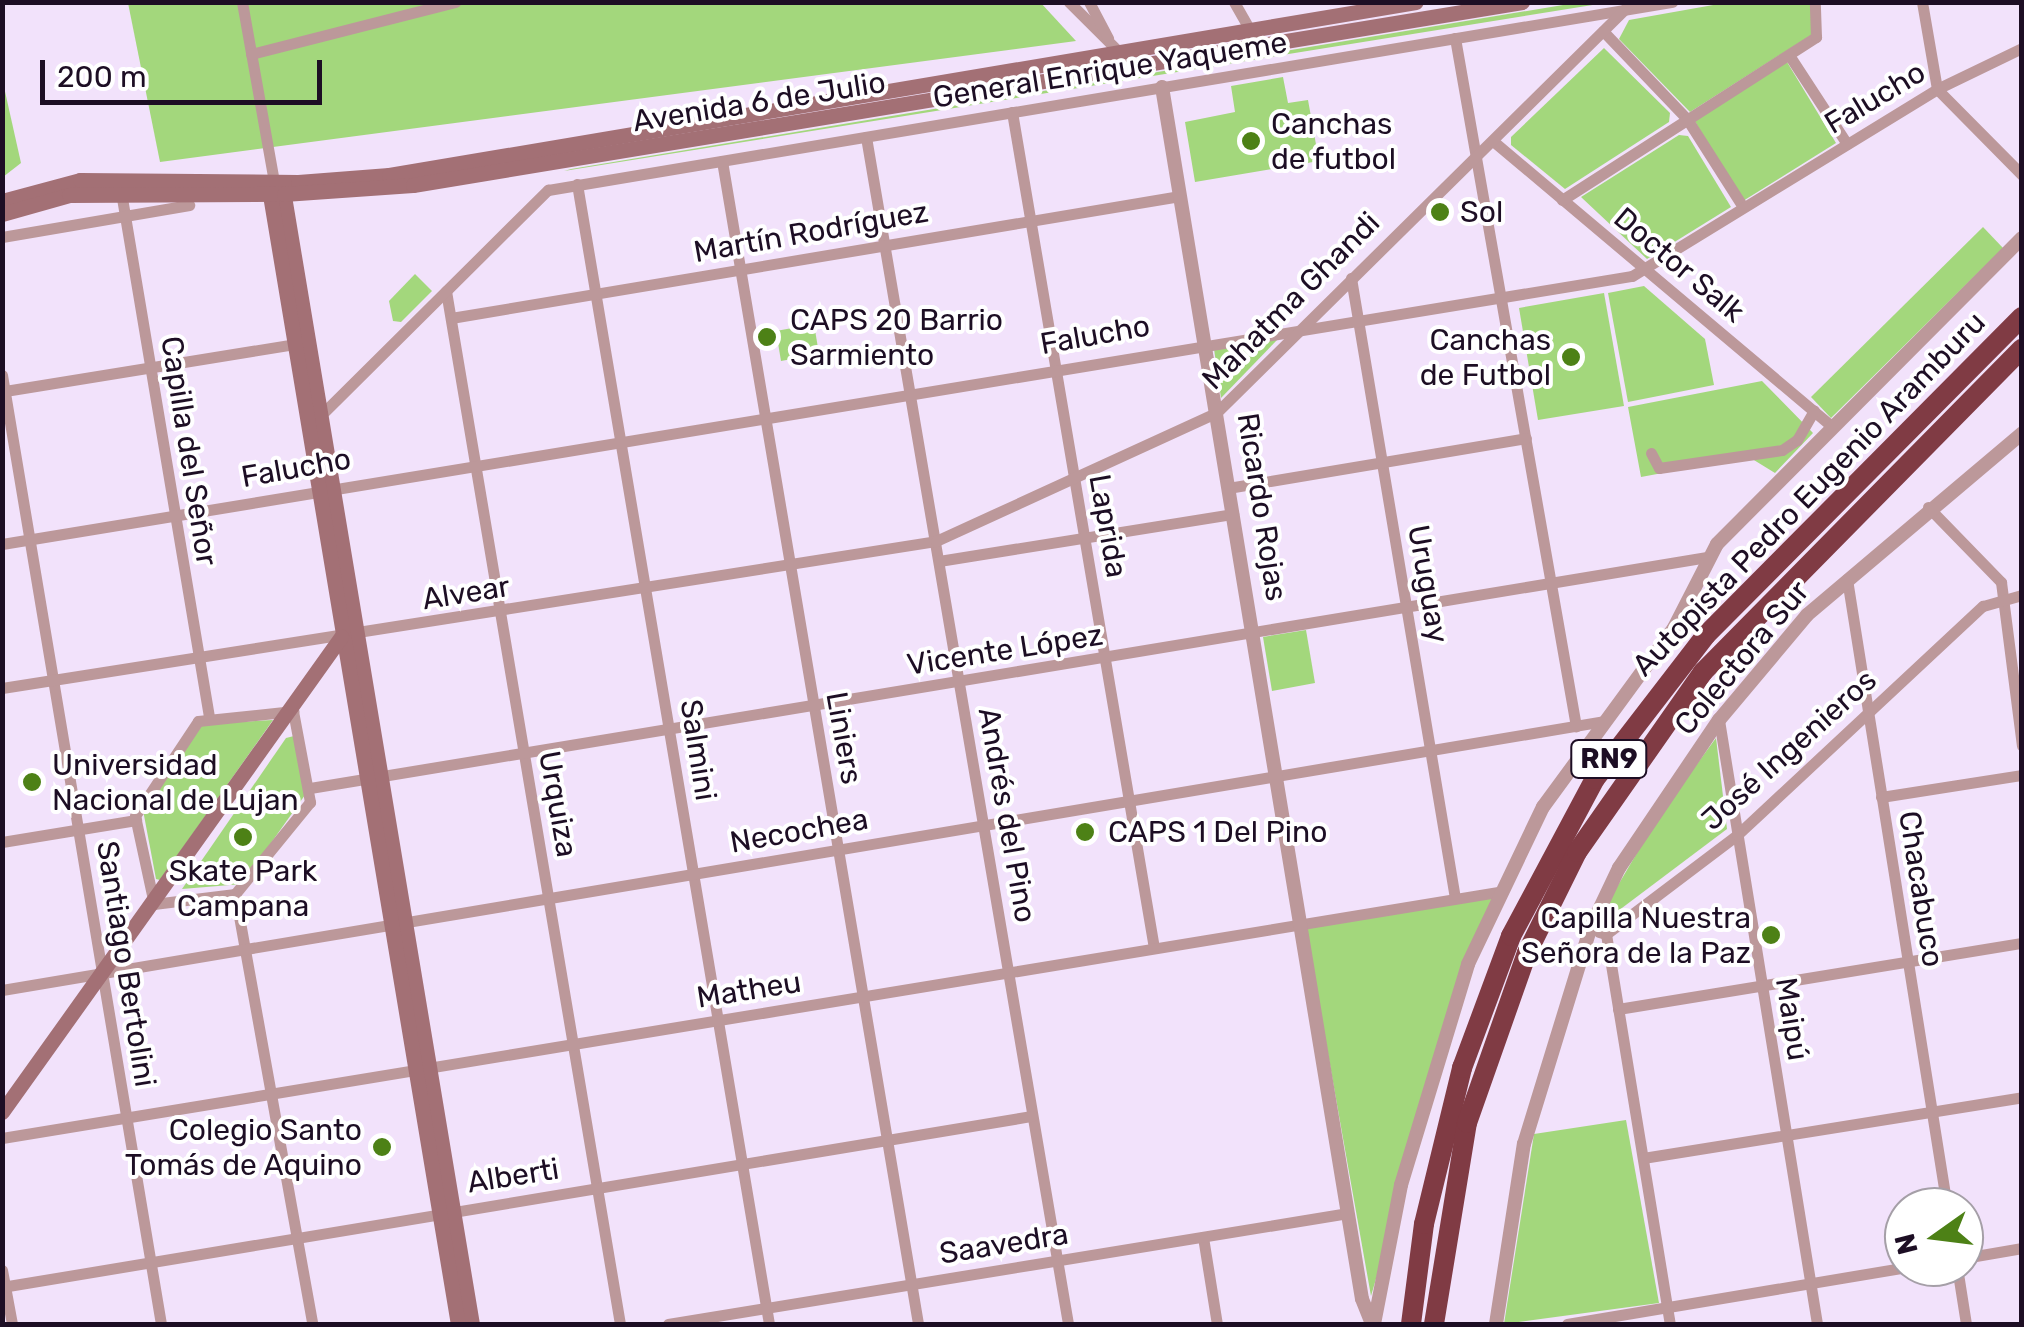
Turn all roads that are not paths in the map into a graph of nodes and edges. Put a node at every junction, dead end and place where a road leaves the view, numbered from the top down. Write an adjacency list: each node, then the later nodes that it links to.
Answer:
1 (242, 2): 19 (street)
2 (455, 2): 19 (street)
3 (1069, 2): 17 (street)
4 (1089, 2): 17 (street)
5 (1234, 2): 16 (street)
6 (1416, 2): 11 (main road, Avenida 6 de Julio)
7 (1522, 2): 13 (main road, Avenida 6 de Julio)
8 (1672, 2): 12 (street, General Enrique Yaqueme)
9 (1815, 2): 20 (street)
10 (1922, 2): 23 (street)
11 (1382, 5): 13 (street); 16 (main road, Avenida 6 de Julio)
12 (1628, 7): 14 (street, Mahatma Ghandi); 15 (street, General Enrique Yaqueme)
13 (1392, 25): 16 (main road, Avenida 6 de Julio)
14 (1602, 32): 25 (street); 27 (street, Mahatma Ghandi)
15 (1455, 38): 22 (street, General Enrique Yaqueme); 29 (street)
16 (1254, 39): 17 (main road, Avenida 6 de Julio); 21 (main road, Avenida 6 de Julio)
17 (1115, 47): 21 (street); 33 (main road, Avenida 6 de Julio)
18 (2022, 48): 23 (street, Falucho)
19 (251, 54): 33 (street)
20 (1789, 55): 25 (street); 28 (street)
21 (1123, 70): 33 (main road, Avenida 6 de Julio)
22 (1163, 87): 24 (street, General Enrique Yaqueme); 35 (street, Ricardo Rojas); 56 (street, Ricardo Rojas)
23 (1936, 89): 28 (street, Falucho); 31 (street)
24 (1012, 112): 26 (street, General Enrique Yaqueme); 42 (street, Laprida)
25 (1687, 118): 36 (street); 39 (street)
26 (866, 137): 30 (street, General Enrique Yaqueme); 45 (street, Andrés del Pino)
27 (1493, 142): 29 (street, Mahatma Ghandi); 36 (street, Doctor Salk)
28 (1846, 144): 39 (street, Falucho)
29 (1476, 156): 48 (street, Mahatma Ghandi); 51 (street)
30 (722, 161): 32 (street, General Enrique Yaqueme); 46 (street, Liniers)
31 (2022, 174)
32 (577, 184): 49 (street, General Enrique Yaqueme); 50 (street, Salmini)
33 (276, 187): 34 (main road, Avenida 6 de Julio); 37 (main road, Avenida 6 de Julio); 57 (main road)
34 (121, 192): 40 (main road, Avenida 6 de Julio); 41 (street, Capilla del Señor)
35 (1180, 196): 42 (street, Martín Rodríguez); 56 (street, Ricardo Rojas)
36 (1562, 200): 47 (street, Doctor Salk)
37 (2, 201)
38 (189, 205): 41 (street)
39 (1743, 207): 47 (street, Falucho)
40 (2, 214)
41 (125, 216): 43 (street); 59 (street, Capilla del Señor)
42 (1030, 221): 45 (street, Martín Rodríguez); 60 (street, Laprida)
43 (2, 237)
44 (2022, 238): 68 (street)
45 (884, 246): 46 (street, Martín Rodríguez); 63 (street, Andrés del Pino)
46 (740, 270): 50 (street, Martín Rodríguez); 67 (street, Liniers)
47 (1646, 270): 51 (street, Falucho); 65 (street, Doctor Salk)
48 (1351, 278): 54 (street, Uruguay); 55 (street, Mahatma Ghandi)
49 (446, 291): 53 (street, Urquiza); 66 (street)
50 (596, 294): 53 (street, Martín Rodríguez); 72 (street, Salmini)
51 (1501, 298): 54 (street, Falucho); 71 (street)
52 (2022, 316): 190 (highway, Autopista Pedro Eugenio Aramburu / RN9)
53 (451, 318): 75 (street, Urquiza)
54 (1358, 321): 55 (street, Falucho); 74 (street, Uruguay)
55 (1294, 331): 56 (street, Falucho); 64 (street, Mahatma Ghandi)
56 (1206, 342): 60 (street, Falucho); 64 (street, Ricardo Rojas)
57 (299, 344): 59 (street); 66 (main road); 69 (main road)
58 (2022, 348): 191 (highway, Autopista Pedro Eugenio Aramburu / RN9)
59 (150, 368): 62 (street); 80 (street, Capilla del Señor)
60 (1055, 368): 63 (street, Falucho); 76 (street, Laprida)
61 (2, 375): 62 (street, Santiago Bertolini)
62 (5, 391): 83 (street, Santiago Bertolini)
63 (910, 392): 67 (street, Falucho); 84 (street, Andrés del Pino)
64 (1217, 411): 76 (street, Mahatma Ghandi); 77 (street, Ricardo Rojas)
65 (1814, 411): 68 (street, Doctor Salk); 73 (street)
66 (320, 416): 69 (street); 78 (main road)
67 (765, 416): 72 (street, Falucho); 88 (street, Liniers)
68 (1833, 428): 86 (street)
69 (306, 430): 78 (main road)
70 (2022, 433): 79 (street, Colectora Sur)
71 (1526, 438): 74 (street); 90 (street)
72 (620, 440): 75 (street, Falucho); 91 (street, Salmini)
73 (1651, 452)
74 (1382, 462): 77 (street); 94 (street, Uruguay)
75 (476, 464): 78 (street, Falucho); 95 (street, Urquiza)
76 (1074, 476): 82 (street, Laprida); 84 (street, Mahatma Ghandi)
77 (1230, 487): 81 (street, Ricardo Rojas); 96 (street, Ricardo Rojas)
78 (324, 488): 80 (street, Falucho); 97 (main road)
79 (1928, 508): 89 (street, Colectora Sur); 93 (street)
80 (175, 514): 83 (street, Falucho); 98 (street, Capilla del Señor)
81 (1232, 514): 82 (street); 96 (street, Ricardo Rojas)
82 (1084, 538): 87 (street); 99 (street, Laprida)
83 (30, 539): 85 (street, Falucho); 100 (street, Santiago Bertolini)
84 (936, 541): 87 (street, Andrés del Pino); 88 (street, Alvear)
85 (2, 544)
86 (1707, 558): 90 (street, Vicente López); 108 (street)
87 (939, 561): 101 (street, Andrés del Pino)
88 (789, 565): 91 (street, Alvear); 103 (street, Liniers)
89 (1846, 580): 105 (street, Chacabuco); 107 (street, Colectora Sur)
90 (1551, 584): 94 (street, Vicente López); 109 (street)
91 (646, 589): 95 (street, Alvear); 110 (street, Salmini)
92 (2022, 595): 93 (street)
93 (2000, 598): 105 (street, José Ingenieros); 111 (street)
94 (1406, 608): 96 (street, Vicente López); 112 (street, Uruguay)
95 (500, 613): 97 (street, Alvear); 113 (street, Urquiza)
96 (1254, 634): 99 (street, Vicente López); 114 (street, Ricardo Rojas)
97 (349, 636): 98 (street, Alvear); 104 (main road); 116 (main road)
98 (198, 659): 100 (street, Alvear); 106 (street, Capilla del Señor)
99 (1105, 659): 101 (street, Vicente López); 119 (street, Laprida)
100 (54, 680): 102 (street, Alvear); 122 (street, Santiago Bertolini)
101 (960, 683): 103 (street, Vicente López); 121 (street, Andrés del Pino)
102 (2, 688)
103 (814, 707): 110 (street, Vicente López); 125 (street, Liniers)
104 (294, 711): 106 (street); 117 (street); 131 (main road)
105 (1868, 714): 118 (street, Chacabuco); 123 (street, José Ingenieros)
106 (209, 717): 120 (street)
107 (1720, 720): 123 (street, Maipú); 134 (street, Colectora Sur)
108 (1604, 721): 109 (street, Necochea); 127 (street)
109 (1576, 726): 112 (street, Necochea)
110 (669, 730): 113 (street, Vicente López); 126 (street, Salmini)
111 (2022, 746)
112 (1430, 750): 114 (street, Necochea); 130 (street, Uruguay)
113 (524, 754): 116 (street, Vicente López); 129 (street, Urquiza)
114 (1278, 776): 119 (street, Necochea); 133 (street, Ricardo Rojas)
115 (2022, 776): 118 (street)
116 (373, 778): 117 (street, Vicente López); 132 (main road)
117 (310, 788): 128 (street)
118 (1881, 797): 139 (street, Chacabuco)
119 (1129, 801): 121 (street, Necochea); 137 (street, Laprida)
120 (136, 820): 122 (street); 131 (street)
121 (984, 826): 125 (street, Necochea); 140 (street, Andrés del Pino)
122 (78, 830): 124 (street); 141 (street, Santiago Bertolini)
123 (1736, 834): 135 (street, José Ingenieros); 142 (street, Maipú)
124 (2, 842)
125 (838, 850): 126 (street, Necochea); 144 (street, Liniers)
126 (693, 874): 129 (street, Necochea); 146 (street, Salmini)
127 (1503, 891): 130 (street, Matheu); 189 (street)
128 (235, 894): 131 (street); 138 (street)
129 (548, 898): 132 (street, Necochea); 147 (street, Urquiza)
130 (1456, 898): 133 (street, Matheu)
131 (154, 904): 141 (main road)
132 (397, 924): 138 (street, Necochea); 148 (main road)
133 (1303, 928): 137 (street, Matheu); 163 (street, Ricardo Rojas)
134 (1590, 928): 135 (street); 192 (street, Colectora Sur)
135 (1606, 934): 145 (street)
136 (2022, 942): 139 (street)
137 (1154, 948): 140 (street, Matheu)
138 (247, 950): 141 (street, Necochea); 149 (street)
139 (1908, 961): 142 (street); 151 (street, Chacabuco)
140 (1008, 972): 144 (street, Matheu); 153 (street, Andrés del Pino)
141 (103, 974): 143 (street, Necochea); 152 (main road); 154 (street, Santiago Bertolini)
142 (1761, 985): 145 (street); 155 (street, Maipú)
143 (2, 990)
144 (862, 996): 146 (street, Matheu); 157 (street, Liniers)
145 (1618, 1009): 158 (street)
146 (718, 1020): 147 (street, Matheu); 159 (street, Salmini)
147 (573, 1044): 148 (street, Matheu); 161 (street, Urquiza)
148 (422, 1069): 149 (street, Matheu); 162 (main road)
149 (272, 1094): 154 (street, Matheu); 165 (street)
150 (2022, 1096): 151 (street)
151 (1932, 1111): 155 (street); 160 (street, Chacabuco)
152 (2, 1112)
153 (1032, 1116): 157 (street, Alberti); 168 (street, Andrés del Pino)
154 (127, 1118): 156 (street, Matheu); 169 (street, Santiago Bertolini)
155 (1786, 1135): 158 (street); 172 (street, Maipú)
156 (2, 1138)
157 (887, 1140): 159 (street, Alberti); 173 (street, Liniers)
158 (1643, 1158): 177 (street)
159 (742, 1164): 161 (street, Alberti); 176 (street, Salmini)
160 (1944, 1187)
161 (597, 1188): 162 (street, Alberti); 183 (street, Urquiza)
162 (446, 1212): 165 (street, Alberti); 181 (main road); 182 (main road)
163 (1348, 1213): 164 (street, Saavedra); 189 (street, Ricardo Rojas)
164 (1203, 1237): 168 (street, Saavedra); 188 (street)
165 (297, 1238): 169 (street, Alberti); 180 (street)
166 (2022, 1248): 167 (street)
167 (1984, 1255)
168 (1057, 1261): 173 (street, Saavedra); 187 (street, Andrés del Pino)
169 (151, 1262): 174 (street, Alberti); 179 (street, Santiago Bertolini)
170 (2, 1270): 174 (street)
171 (1884, 1271): 172 (street)
172 (1810, 1284): 177 (street); 195 (street, Maipú)
173 (911, 1285): 176 (street, Saavedra); 186 (street, Liniers)
174 (4, 1286): 178 (street)
175 (1960, 1287): 196 (street)
176 (766, 1308): 184 (street, Saavedra); 185 (street, Salmini)
177 (1667, 1308): 193 (street); 194 (street)
178 (12, 1324)
179 (161, 1324)
180 (312, 1324)
181 (458, 1324)
182 (472, 1324)
183 (620, 1324)
184 (668, 1324)
185 (769, 1324)
186 (918, 1324)
187 (1068, 1324)
188 (1218, 1324)
189 (1373, 1324)
190 (1411, 1324)
191 (1434, 1324)
192 (1496, 1324)
193 (1567, 1324)
194 (1670, 1324)
195 (1817, 1324)
196 (1966, 1324)

